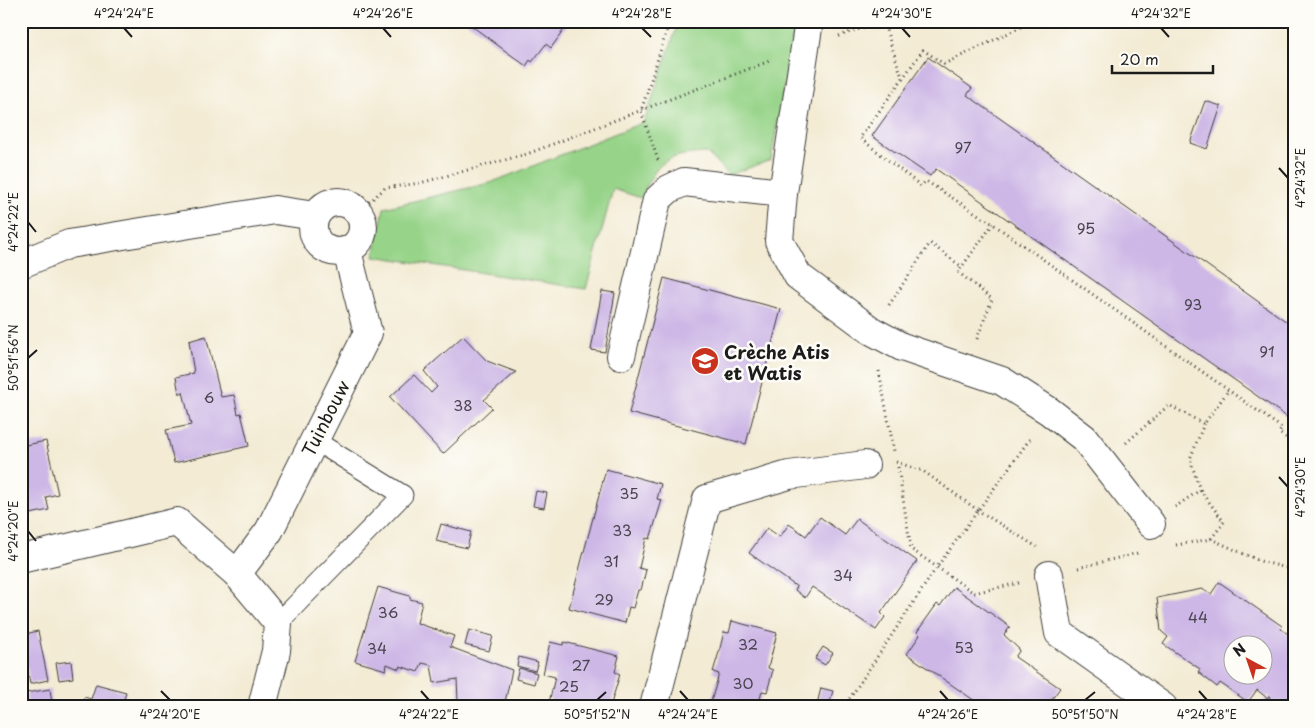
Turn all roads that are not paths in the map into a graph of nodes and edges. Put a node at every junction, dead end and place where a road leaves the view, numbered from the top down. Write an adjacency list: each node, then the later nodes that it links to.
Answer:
1 (807, 34): 2 (street)
2 (783, 193): 6 (street); 9 (street)
3 (315, 216): 4 (street); 4 (street); 5 (street)
4 (347, 250): 7 (street, Tuinbouw)
5 (21, 264)
6 (620, 356)
7 (314, 440): 11 (street, Tuinbouw); 13 (lane)
8 (865, 465): 15 (street)
9 (1151, 524)
10 (21, 559): 11 (street)
11 (237, 574): 13 (street)
12 (1049, 575): 16 (street)
13 (278, 623): 14 (street)
14 (262, 707)
15 (654, 707)
16 (1163, 707)

